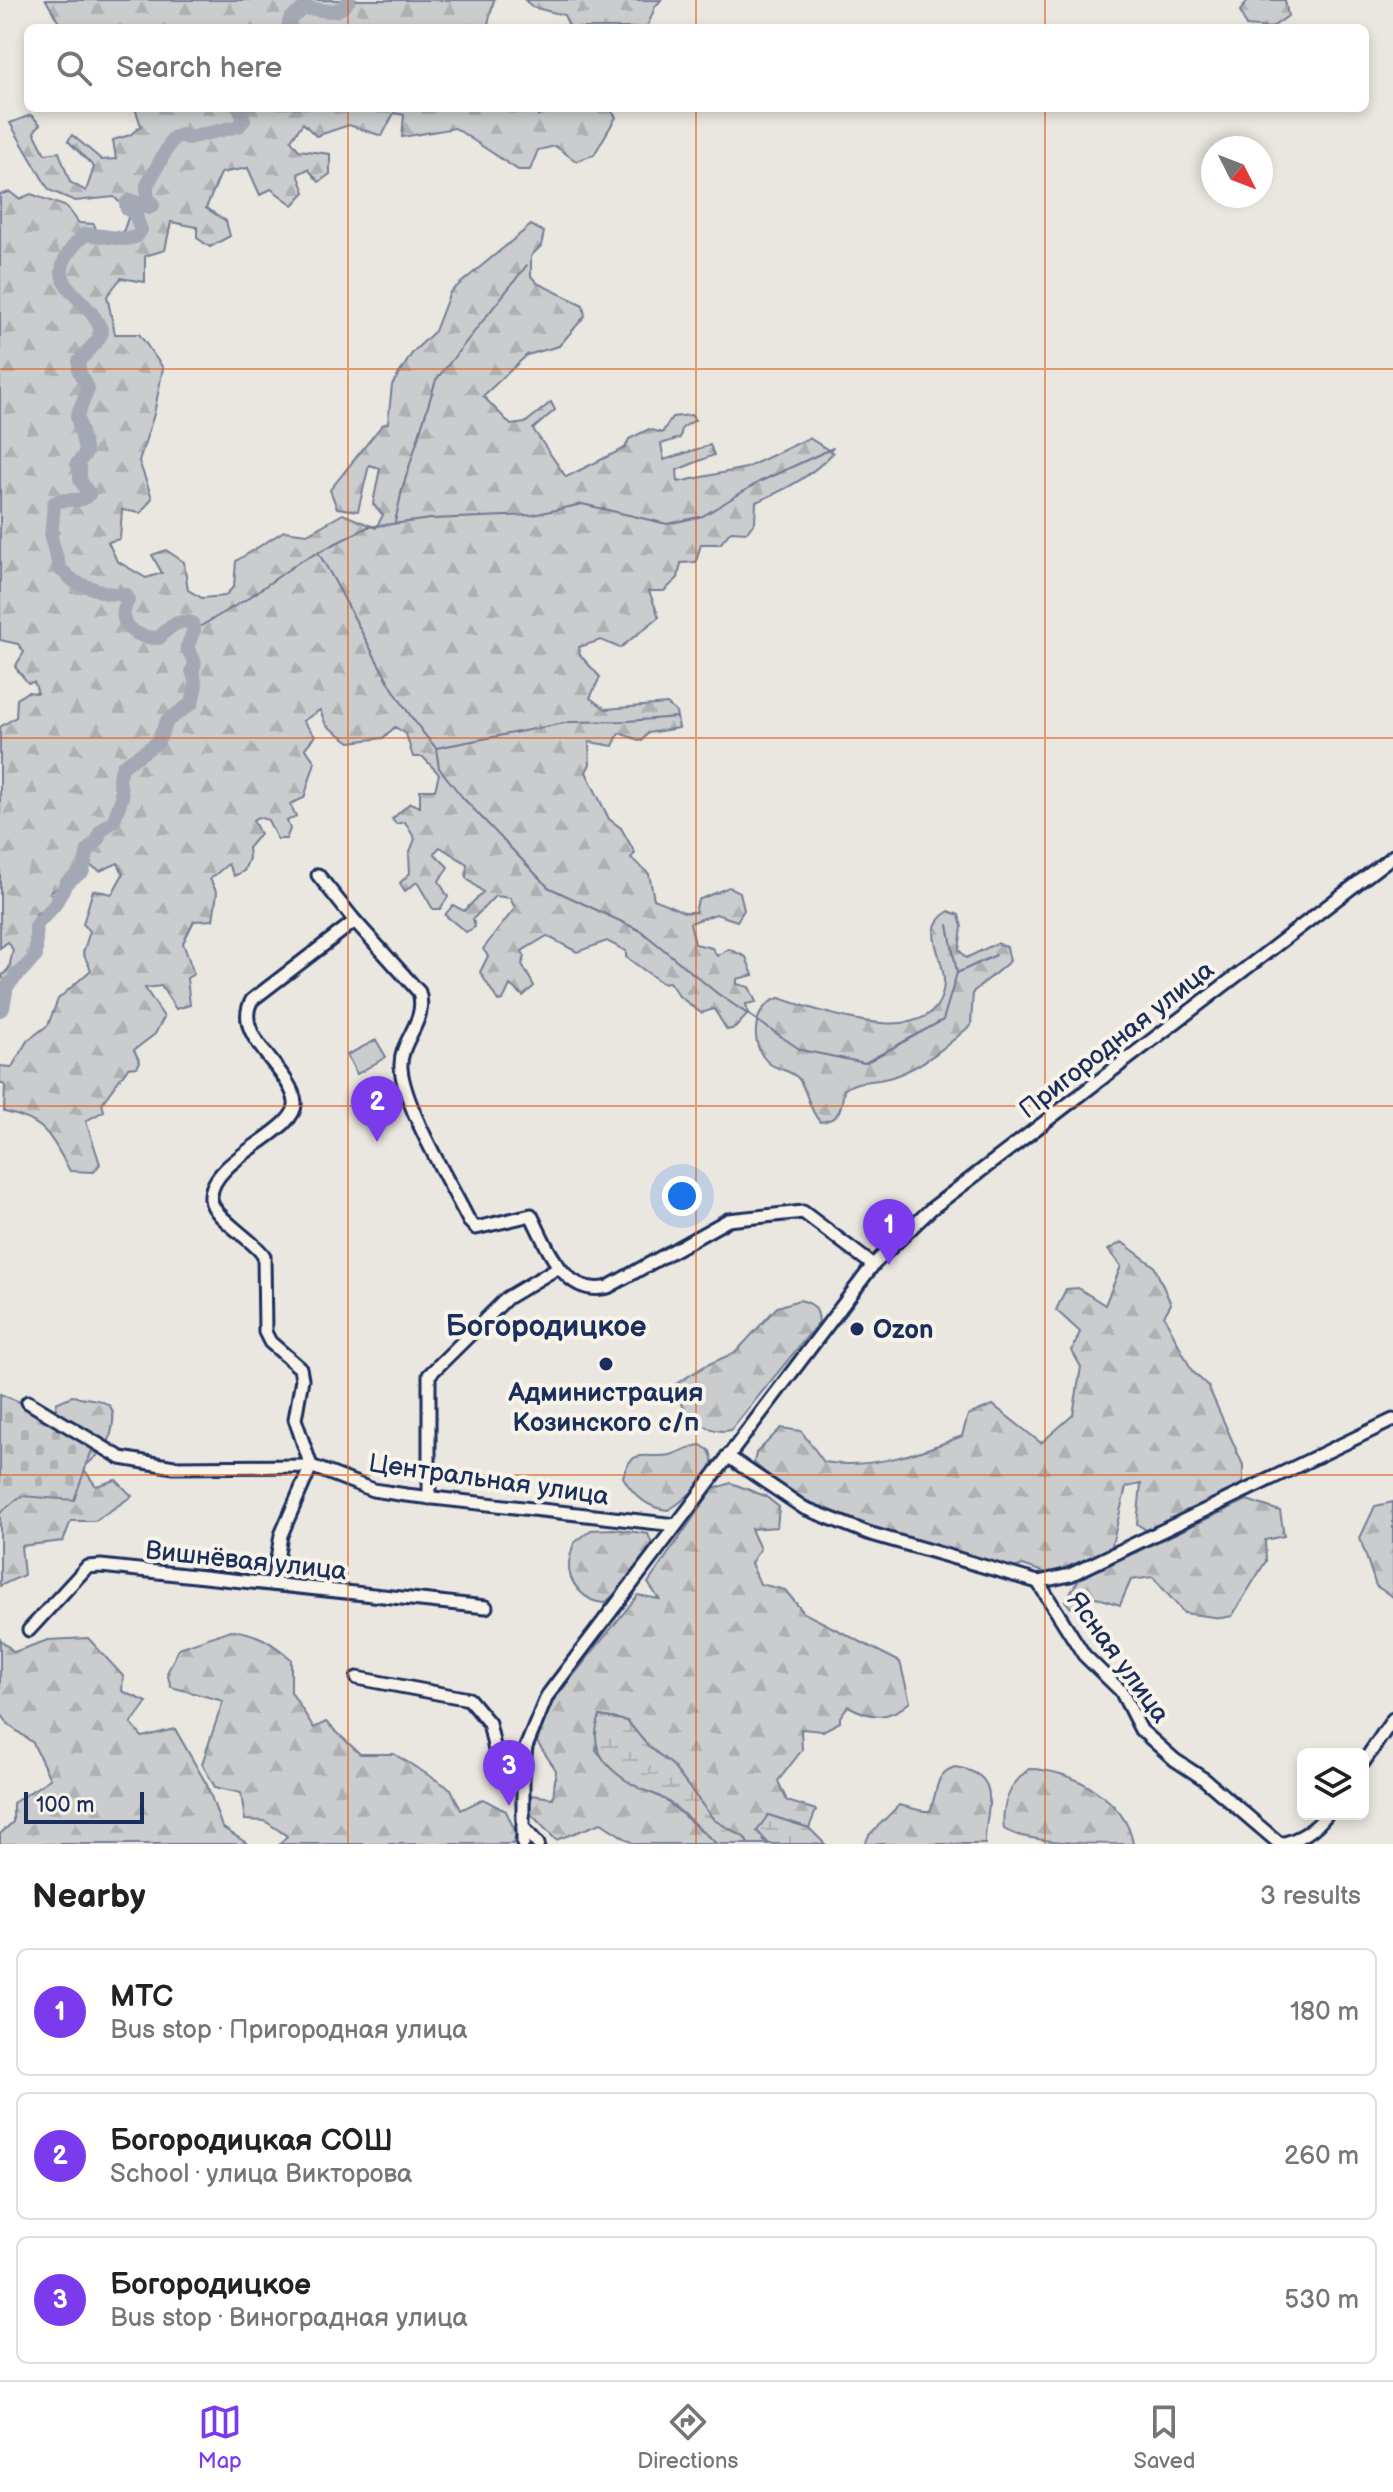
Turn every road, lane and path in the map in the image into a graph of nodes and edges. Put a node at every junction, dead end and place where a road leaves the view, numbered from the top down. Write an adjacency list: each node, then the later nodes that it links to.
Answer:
1 (1393, 856): 4 (street, Пригородная улица)
2 (318, 875): 3 (street)
3 (355, 921): 5 (street); 9 (street)
4 (873, 1265): 5 (street); 8 (street, Пригородная улица)
5 (559, 1267): 10 (street)
6 (28, 1402): 9 (street, Центральная улица)
7 (1393, 1420): 12 (street)
8 (727, 1456): 11 (street, Пригородная улица); 12 (street)
9 (311, 1466): 10 (street, Центральная улица); 13 (street)
10 (429, 1498): 11 (street, Центральная улица)
11 (676, 1525): 19 (street, Пригородная улица)
12 (1038, 1582): 24 (street, Ясная улица)
13 (273, 1584): 14 (street, Вишнёвая улица); 15 (street, Вишнёвая улица)
14 (486, 1607)
15 (29, 1630)
16 (357, 1678): 19 (street)
17 (1393, 1719): 18 (street)
18 (1369, 1754)
19 (523, 1773): 21 (street, Пригородная улица)
20 (1322, 1820): 24 (street)
21 (523, 1827): 22 (street, Пригородная улица); 23 (street)
22 (523, 1844)
23 (538, 1844)
24 (1280, 1844)

